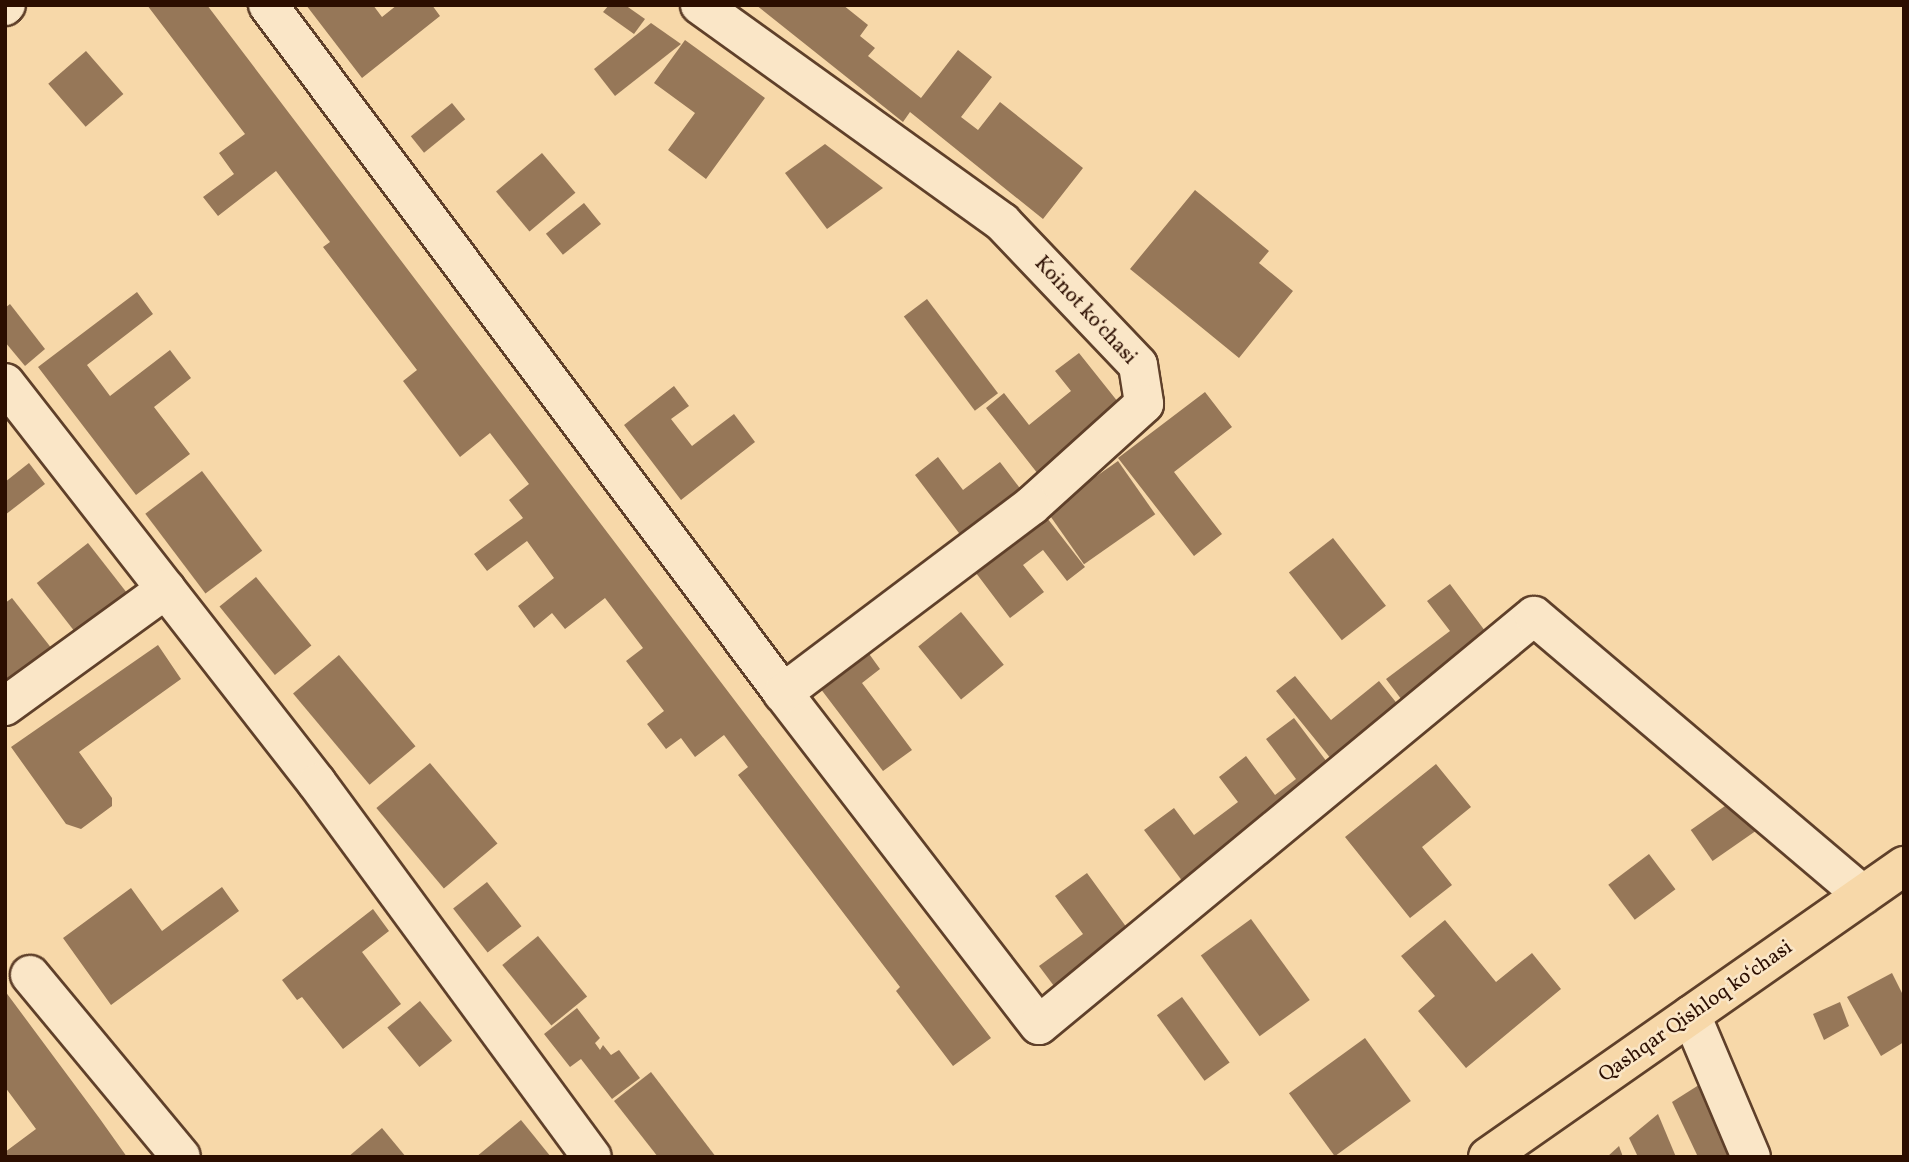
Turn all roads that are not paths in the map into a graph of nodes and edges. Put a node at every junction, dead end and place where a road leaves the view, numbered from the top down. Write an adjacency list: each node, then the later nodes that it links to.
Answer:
1 (268, 5): 5 (street)
2 (700, 5): 5 (street, Koinot koʻchasi)
3 (5, 383): 4 (street)
4 (166, 589): 6 (street); 12 (street)
5 (783, 693): 8 (street)
6 (5, 706)
7 (1904, 866): 8 (main road, Qashqar Qishloq koʻchasi)
8 (1863, 895): 10 (main road, Qashqar Qishloq koʻchasi)
9 (30, 975): 11 (street)
10 (1691, 1015): 13 (main road, Qashqar Qishloq koʻchasi); 14 (street)
11 (181, 1157)
12 (592, 1157)
13 (1488, 1157)
14 (1751, 1157)

